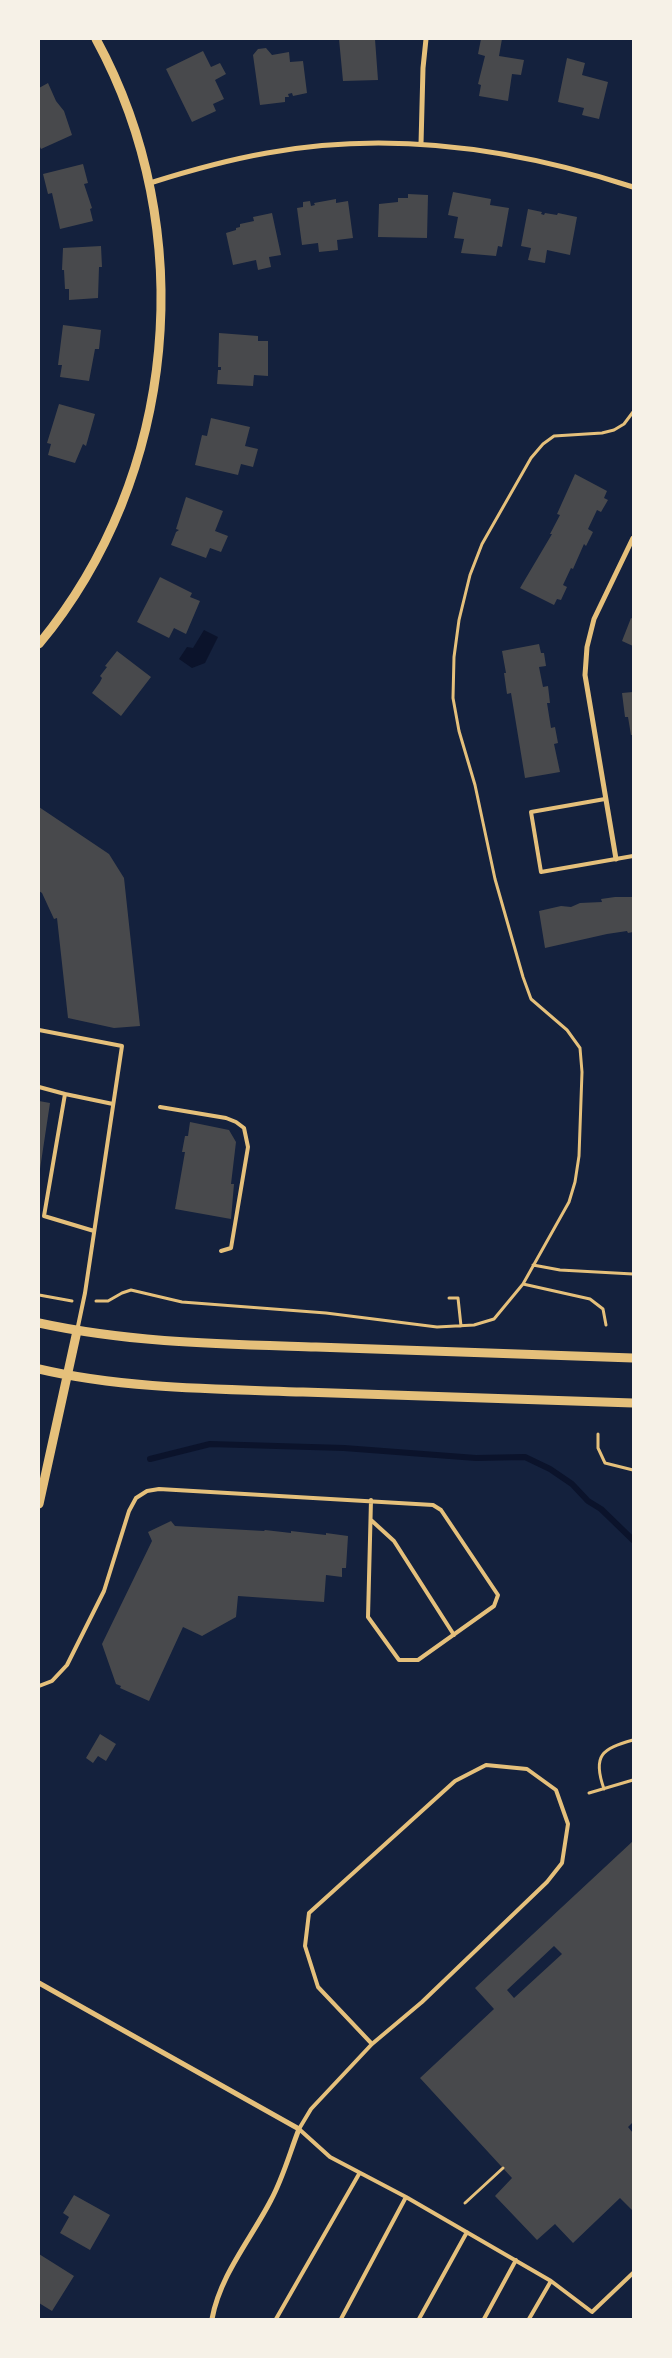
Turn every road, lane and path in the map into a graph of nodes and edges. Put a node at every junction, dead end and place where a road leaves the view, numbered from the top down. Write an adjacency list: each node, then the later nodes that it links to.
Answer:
1 (96, 39): 4 (street)
2 (426, 39): 3 (street)
3 (421, 144): 4 (street); 5 (street)
4 (150, 183): 7 (street)
5 (633, 187)
6 (633, 538): 8 (street)
7 (39, 644)
8 (605, 799): 10 (street); 10 (lane)
9 (633, 856): 10 (lane)
10 (616, 859)
11 (39, 1030): 14 (lane)
12 (39, 1086): 13 (lane)
13 (65, 1094): 14 (lane); 17 (lane)
14 (113, 1104): 18 (lane)
15 (160, 1107): 19 (lane)
16 (39, 1215): 17 (lane)
17 (44, 1216): 18 (lane)
18 (94, 1230): 24 (lane)
19 (222, 1251)
20 (533, 1265): 21 (path)
21 (633, 1274)
22 (39, 1295): 24 (path)
23 (449, 1298): 27 (path)
24 (84, 1301): 27 (path); 28 (lane)
25 (39, 1323): 28 (street)
26 (606, 1325): 27 (path)
27 (461, 1326)
28 (77, 1331): 29 (street); 31 (street)
29 (633, 1358)
30 (39, 1370): 31 (street)
31 (66, 1376): 32 (street); 36 (street)
32 (633, 1402)
33 (598, 1434): 34 (path)
34 (633, 1470)
35 (372, 1500): 37 (lane); 38 (lane); 39 (lane)
36 (39, 1504)
37 (371, 1520): 38 (lane); 38 (lane)
38 (454, 1635)
39 (39, 1686)
40 (633, 1740): 42 (path)
41 (633, 1780): 42 (path)
42 (604, 1789): 43 (path)
43 (589, 1793)
44 (39, 1982): 46 (street)
45 (372, 2044): 45 (lane); 46 (lane)
46 (299, 2129): 48 (lane); 55 (street)
47 (503, 2168): 50 (path)
48 (359, 2174): 49 (lane); 56 (lane)
49 (406, 2198): 51 (lane); 57 (lane)
50 (465, 2203)
51 (467, 2232): 52 (lane); 58 (lane)
52 (516, 2260): 54 (lane); 59 (lane)
53 (633, 2273): 54 (lane)
54 (551, 2280): 60 (lane)
55 (212, 2319)
56 (276, 2319)
57 (341, 2319)
58 (418, 2319)
59 (484, 2319)
60 (529, 2319)

